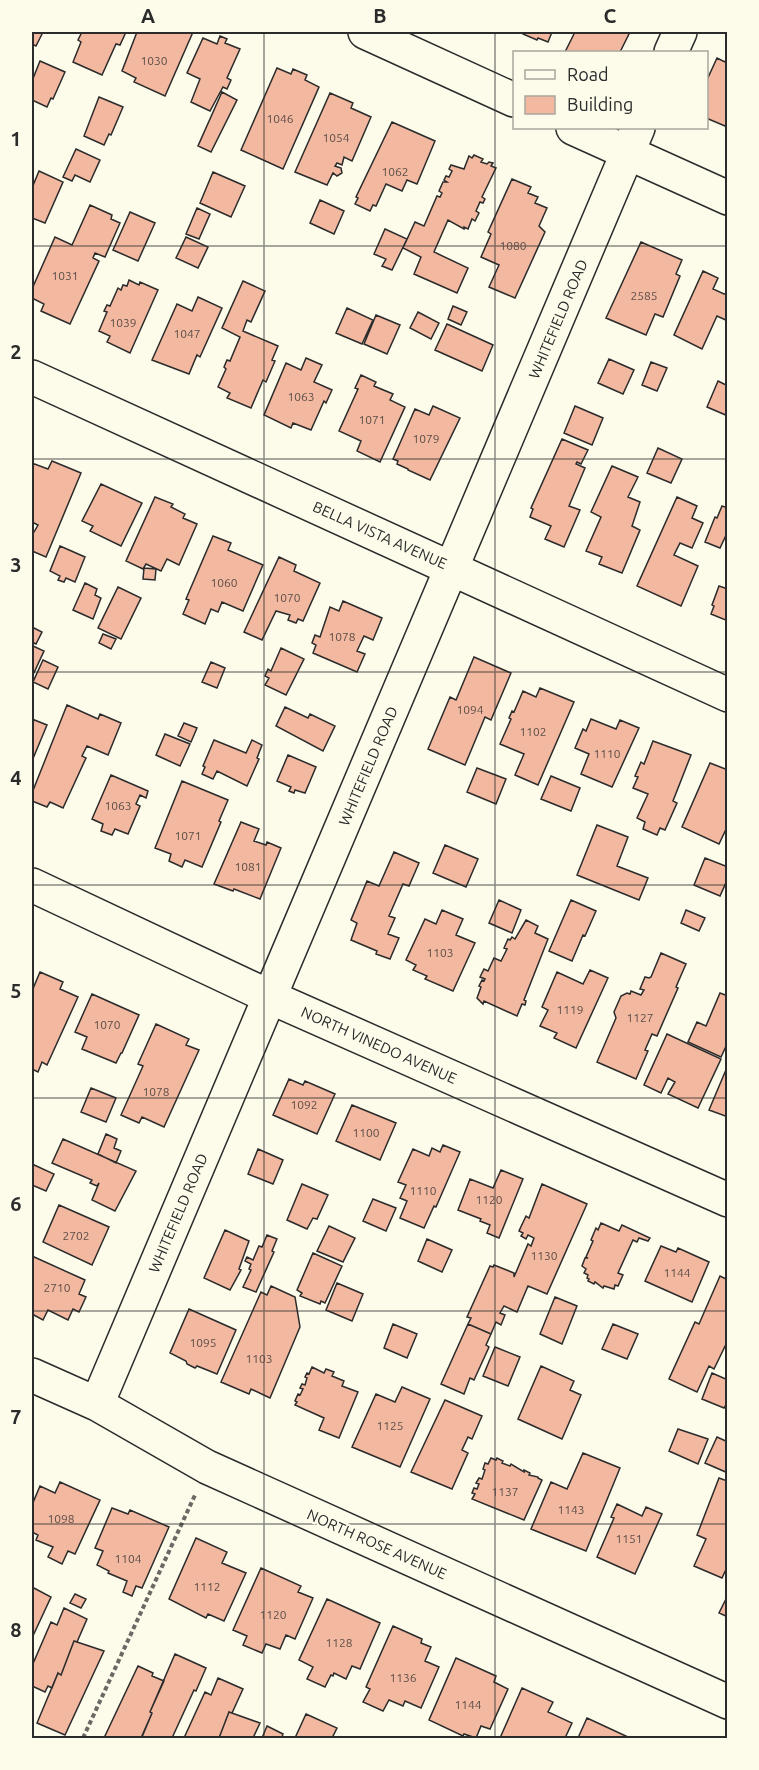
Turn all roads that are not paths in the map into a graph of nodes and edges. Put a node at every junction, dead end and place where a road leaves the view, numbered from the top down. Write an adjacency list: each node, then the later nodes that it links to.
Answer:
1 (365, 32): 4 (street)
2 (680, 32): 3 (street)
3 (670, 51)
4 (513, 100)
5 (578, 129): 6 (street)
6 (633, 140): 7 (street); 9 (street, WHITEFIELD ROAD)
7 (728, 198)
8 (32, 377): 9 (street, BELLA VISTA AVENUE)
9 (453, 568): 10 (street, BELLA VISTA AVENUE); 12 (street, WHITEFIELD ROAD)
10 (728, 695)
11 (32, 885): 12 (street, NORTH VINEDO AVENUE)
12 (270, 997): 13 (street, NORTH VINEDO AVENUE); 15 (street, WHITEFIELD ROAD)
13 (728, 1200)
14 (32, 1375): 15 (street, NORTH ROSE AVENUE)
15 (97, 1404): 16 (street, NORTH ROSE AVENUE)
16 (728, 1702)

